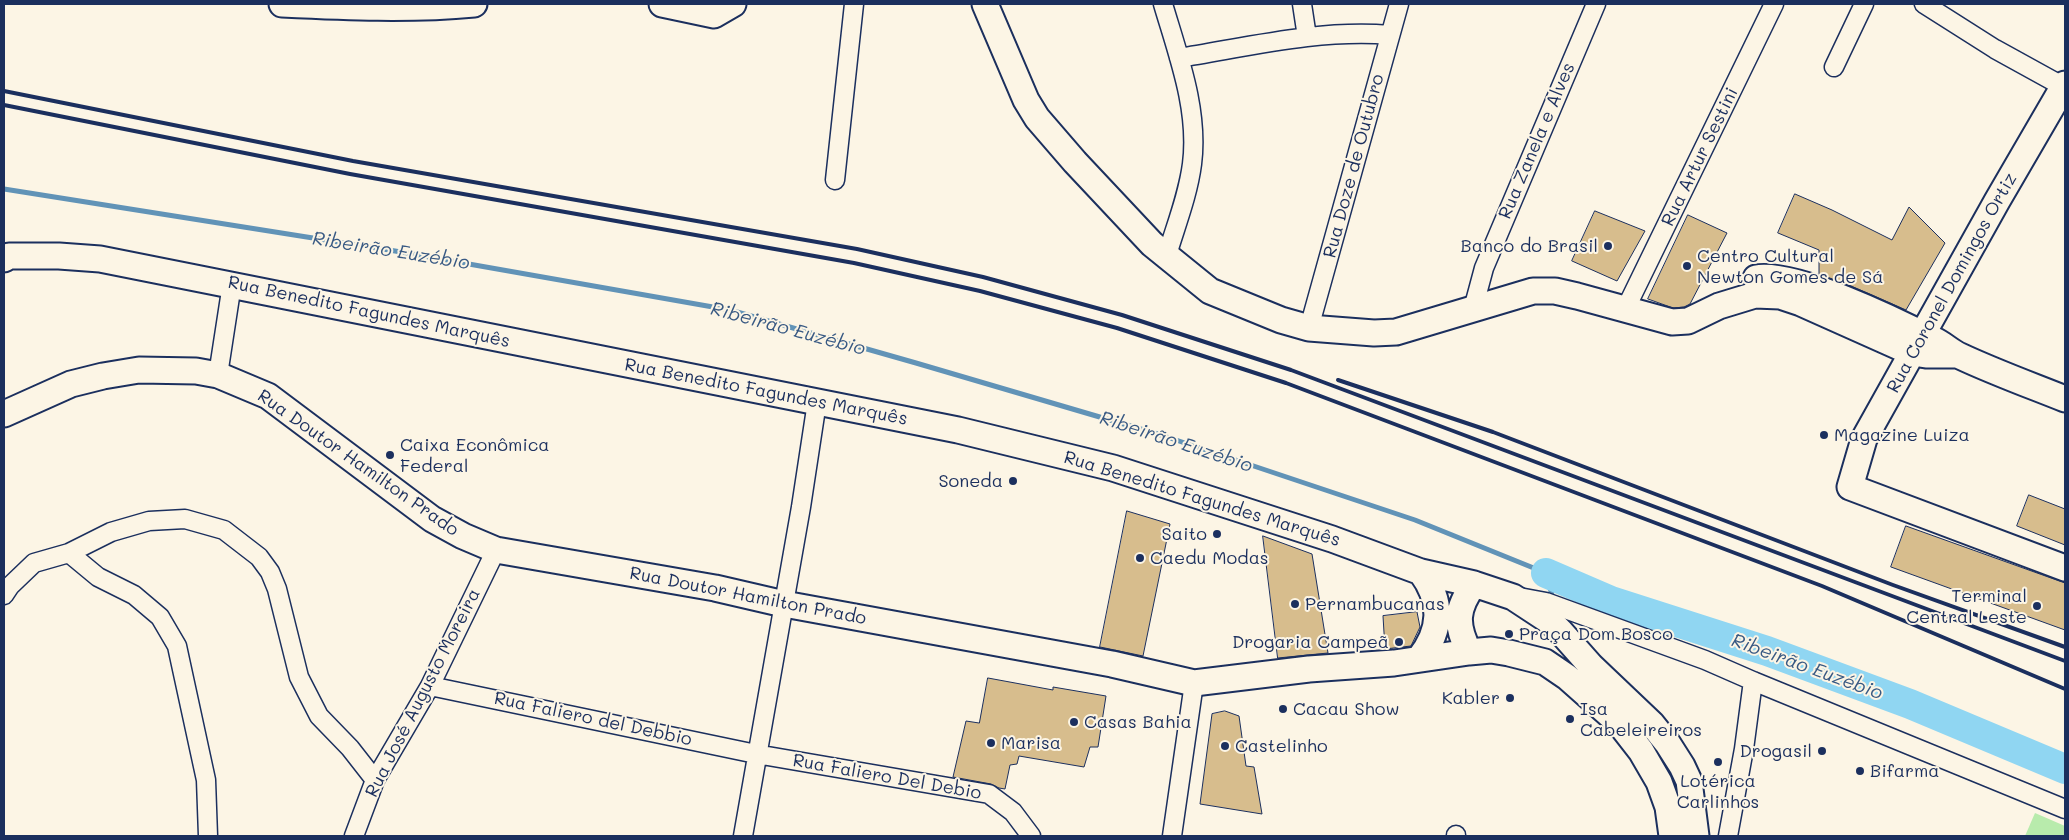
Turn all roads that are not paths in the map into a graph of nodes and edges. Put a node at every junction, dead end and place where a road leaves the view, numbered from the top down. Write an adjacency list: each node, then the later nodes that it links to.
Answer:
1 (282, 4): 2 (main road)
2 (474, 4)
3 (662, 4): 4 (main road)
4 (733, 4)
5 (854, 4): 19 (street)
6 (985, 4): 20 (main road)
7 (1163, 4): 16 (street)
8 (1302, 4): 15 (street)
9 (1399, 4): 14 (street, Rua Doze de Outubro)
10 (1596, 4): 23 (street, Rua Zanela e Alves)
11 (1774, 4): 24 (street, Rua Artur Sestini)
12 (1864, 4): 17 (street)
13 (1924, 4): 18 (street)
14 (1390, 35): 15 (street); 25 (street, Rua Doze de Outubro)
15 (1307, 37): 16 (street)
16 (1179, 58): 20 (street)
17 (1834, 67)
18 (2065, 87): 26 (main road, Rua Coronel Domingos Ortiz)
19 (835, 180)
20 (1167, 256): 25 (main road)
21 (6, 258): 22 (main road, Rua Benedito Fagundes Marquês)
22 (232, 284): 27 (street); 29 (main road, Rua Benedito Fagundes Marquês)
23 (1473, 309): 24 (main road); 25 (main road)
24 (1625, 310): 26 (main road)
25 (1309, 328)
26 (1918, 344): 28 (main road); 33 (main road, Rua Coronel Domingos Ortiz)
27 (218, 375): 30 (main road, Rua Doutor Hamilton Prado); 31 (main road, Rua Doutor Hamilton Prado)
28 (2065, 400)
29 (817, 402): 34 (main road, Rua Benedito Fagundes Marquês); 38 (street)
30 (4, 414)
31 (496, 550): 38 (main road, Rua Doutor Hamilton Prado); 43 (street, Rua José Augusto Moreira)
32 (69, 553): 36 (street); 45 (street); 47 (street)
33 (2065, 568)
34 (1421, 572): 35 (main road, Rua Benedito Fagundes Marquês); 40 (main road)
35 (1474, 584): 37 (main road, Rua Benedito Fagundes Marquês); 39 (main road)
36 (4, 595)
37 (1513, 597): 41 (street); 53 (main road, Rua Benedito Fagundes Marquês)
38 (784, 604): 42 (main road, Rua Doutor Hamilton Prado); 44 (street)
39 (1469, 652): 40 (main road, Rua Doutor Hamilton Prado); 52 (main road, Rua Doutor Hamilton Prado)
40 (1418, 659): 42 (main road, Rua Doutor Hamilton Prado)
41 (1752, 681): 46 (street); 54 (street)
42 (1194, 683): 51 (street)
43 (430, 686): 44 (street, Rua Faliero del Debbio); 45 (street, Rua José Augusto Moreira)
44 (756, 754): 49 (street); 50 (street, Rua Faliero Del Debio)
45 (375, 780): 48 (street, Rua José Augusto Moreira)
46 (2065, 809)
47 (208, 836)
48 (354, 836)
49 (743, 836)
50 (1031, 836)
51 (1172, 836)
52 (1672, 836)
53 (1696, 836)
54 (1728, 836)

